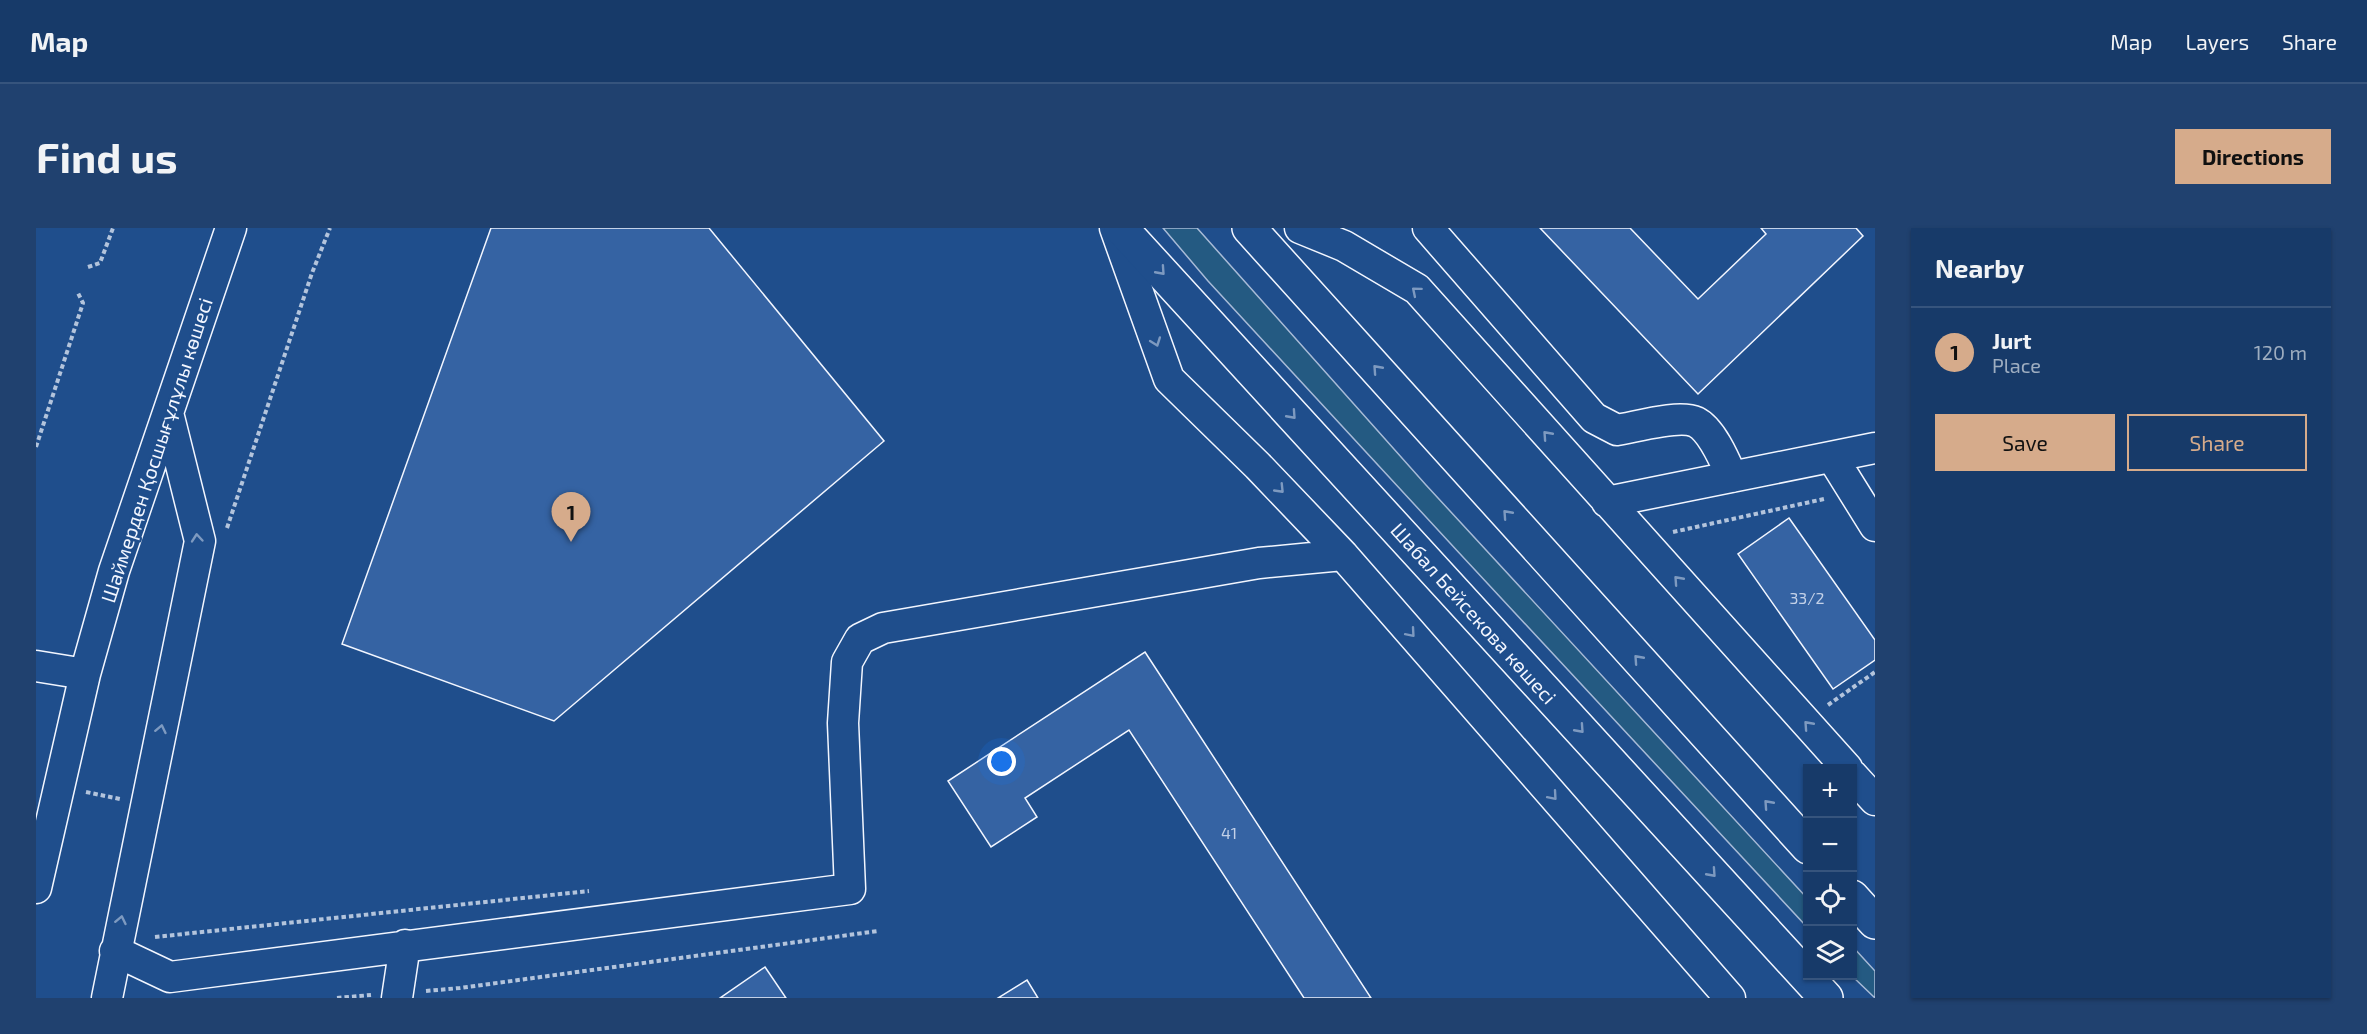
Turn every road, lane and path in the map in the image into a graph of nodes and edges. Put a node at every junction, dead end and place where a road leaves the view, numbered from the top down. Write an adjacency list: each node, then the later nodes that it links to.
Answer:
1 (113, 228): 8 (path)
2 (231, 228): 10 (street, Шаймерден Қосшығұлұлы көшесі)
3 (1115, 228): 19 (street, one-way to 19)
4 (1121, 228): 42 (main road, Шабал Бейсекова көшесі, one-way to 42)
5 (1249, 228): 29 (main road, one-way to 5)
6 (1300, 228): 16 (street, one-way to 6)
7 (1428, 228): 14 (street)
8 (88, 267)
9 (78, 293): 11 (path)
10 (168, 413): 22 (street, Шаймерден Қосшығұлұлы көшесі); 27 (street, one-way to 10)
11 (36, 447)
12 (1875, 448): 13 (street)
13 (1832, 457): 14 (street); 15 (street)
14 (1732, 477): 16 (street)
15 (1854, 492): 17 (street); 18 (path)
16 (1607, 501): 24 (street, one-way to 16)
17 (1875, 526)
18 (1672, 532)
19 (1343, 555): 36 (street); 41 (street, one-way to 41)
20 (36, 666): 22 (street)
21 (1875, 672): 23 (path)
22 (85, 674): 28 (street, Шаймерден Қосшығұлұлы көшесі)
23 (1828, 705)
24 (1843, 764)
25 (1857, 780): 26 (street)
26 (1875, 800)
27 (145, 804): 28 (path); 37 (street, one-way to 27)
28 (49, 805): 30 (street, Шаймерден Қосшығұлұлы көшесі)
29 (1803, 841)
30 (36, 888)
31 (593, 891): 35 (path)
32 (1857, 902): 33 (main road)
33 (1875, 922)
34 (878, 931): 38 (path)
35 (152, 937)
36 (405, 945): 37 (street); 38 (street)
37 (115, 951): 39 (street)
38 (397, 995): 40 (path)
39 (107, 998)
40 (337, 998)
41 (1730, 998)
42 (1826, 998)

